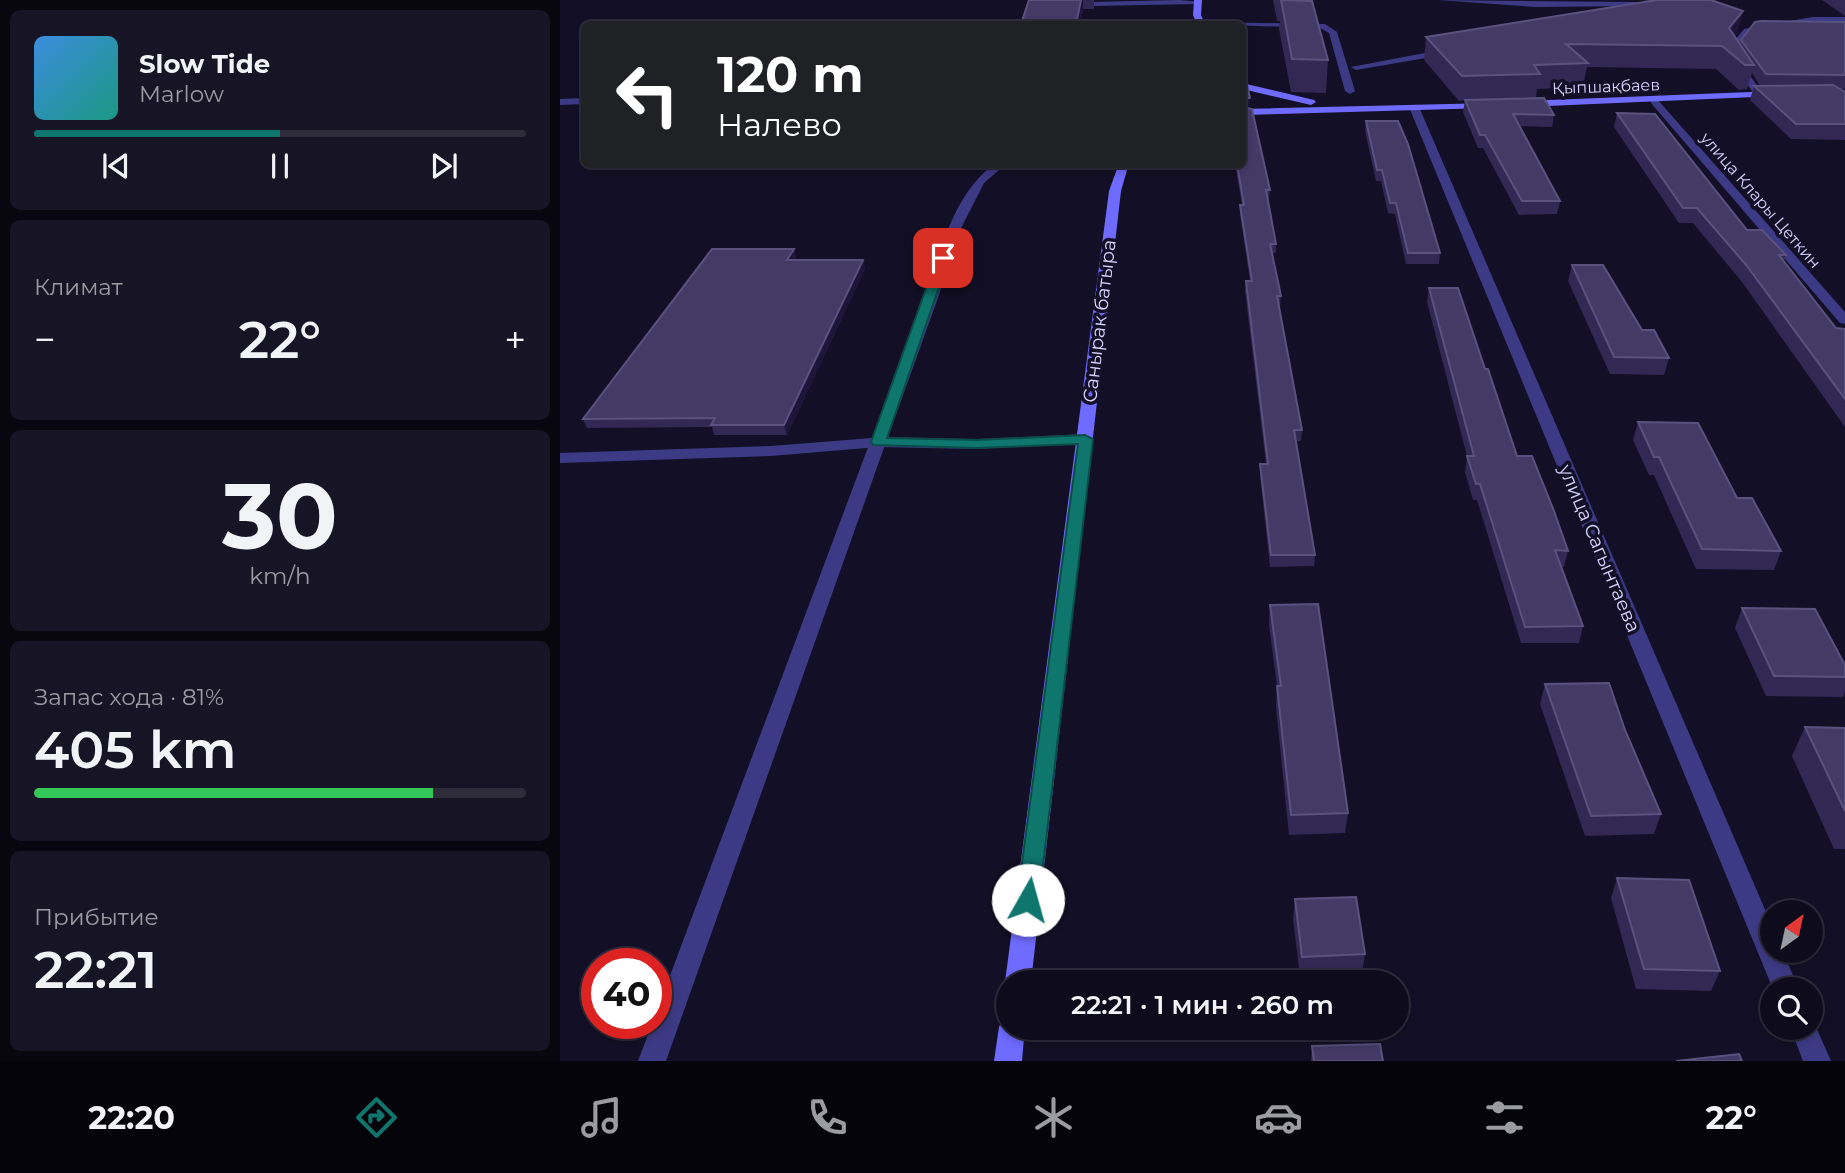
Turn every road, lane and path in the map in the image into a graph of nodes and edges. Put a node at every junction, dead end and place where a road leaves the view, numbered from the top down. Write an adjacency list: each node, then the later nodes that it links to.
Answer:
1 (1442, 0): 3 (street)
2 (1198, 1): 5 (street); 8 (street)
3 (1533, 2): 4 (street)
4 (1632, 2): 6 (street)
5 (1091, 4)
6 (1650, 18)
7 (1845, 19): 11 (street)
8 (1200, 21)
9 (1246, 25): 15 (street)
10 (1735, 27): 11 (street)
11 (1747, 31): 16 (street)
12 (1450, 52): 13 (street)
13 (1356, 67)
14 (1246, 87): 24 (street)
15 (1350, 91)
16 (1758, 94): 17 (street, Қыпшақбаев); 18 (street, Қыпшақбаев)
17 (1782, 94)
18 (1654, 101): 22 (street, Қыпшақбаев); 28 (street, улица Клары Цеткин)
19 (560, 102): 20 (street)
20 (581, 102)
21 (1494, 105): 23 (street)
22 (1507, 105)
23 (1414, 107): 24 (street); 33 (street, улица Сагынтаева)
24 (1359, 109): 25 (street)
25 (1246, 111)
26 (996, 168): 30 (street)
27 (1123, 168): 29 (street, Санырак батыра)
28 (1845, 320)
29 (1085, 439): 30 (street); 32 (street, Санырак батыра)
30 (878, 442): 31 (street); 36 (street)
31 (560, 458)
32 (1019, 970)
33 (1781, 977)
34 (1010, 1040): 37 (street)
35 (1808, 1040): 38 (street)
36 (652, 1061)
37 (1008, 1061)
38 (1817, 1061)

